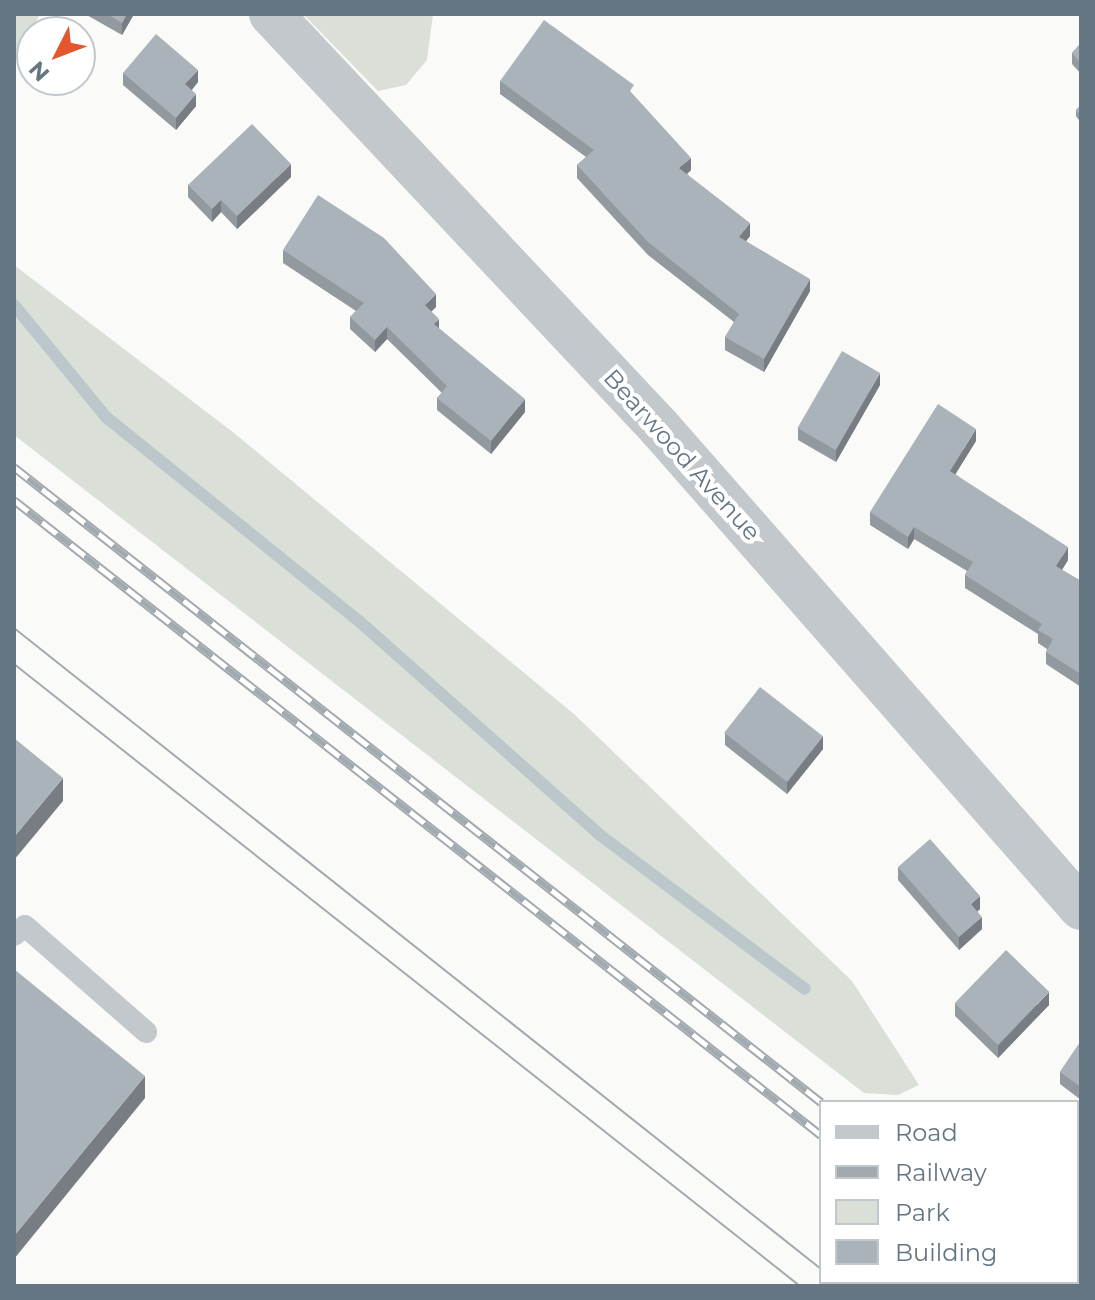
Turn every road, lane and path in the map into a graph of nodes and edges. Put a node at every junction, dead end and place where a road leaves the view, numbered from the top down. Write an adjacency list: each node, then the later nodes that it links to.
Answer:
1 (271, 14): 2 (street, Bearwood Avenue)
2 (1081, 908)
3 (14, 935): 4 (lane)
4 (146, 1032)

